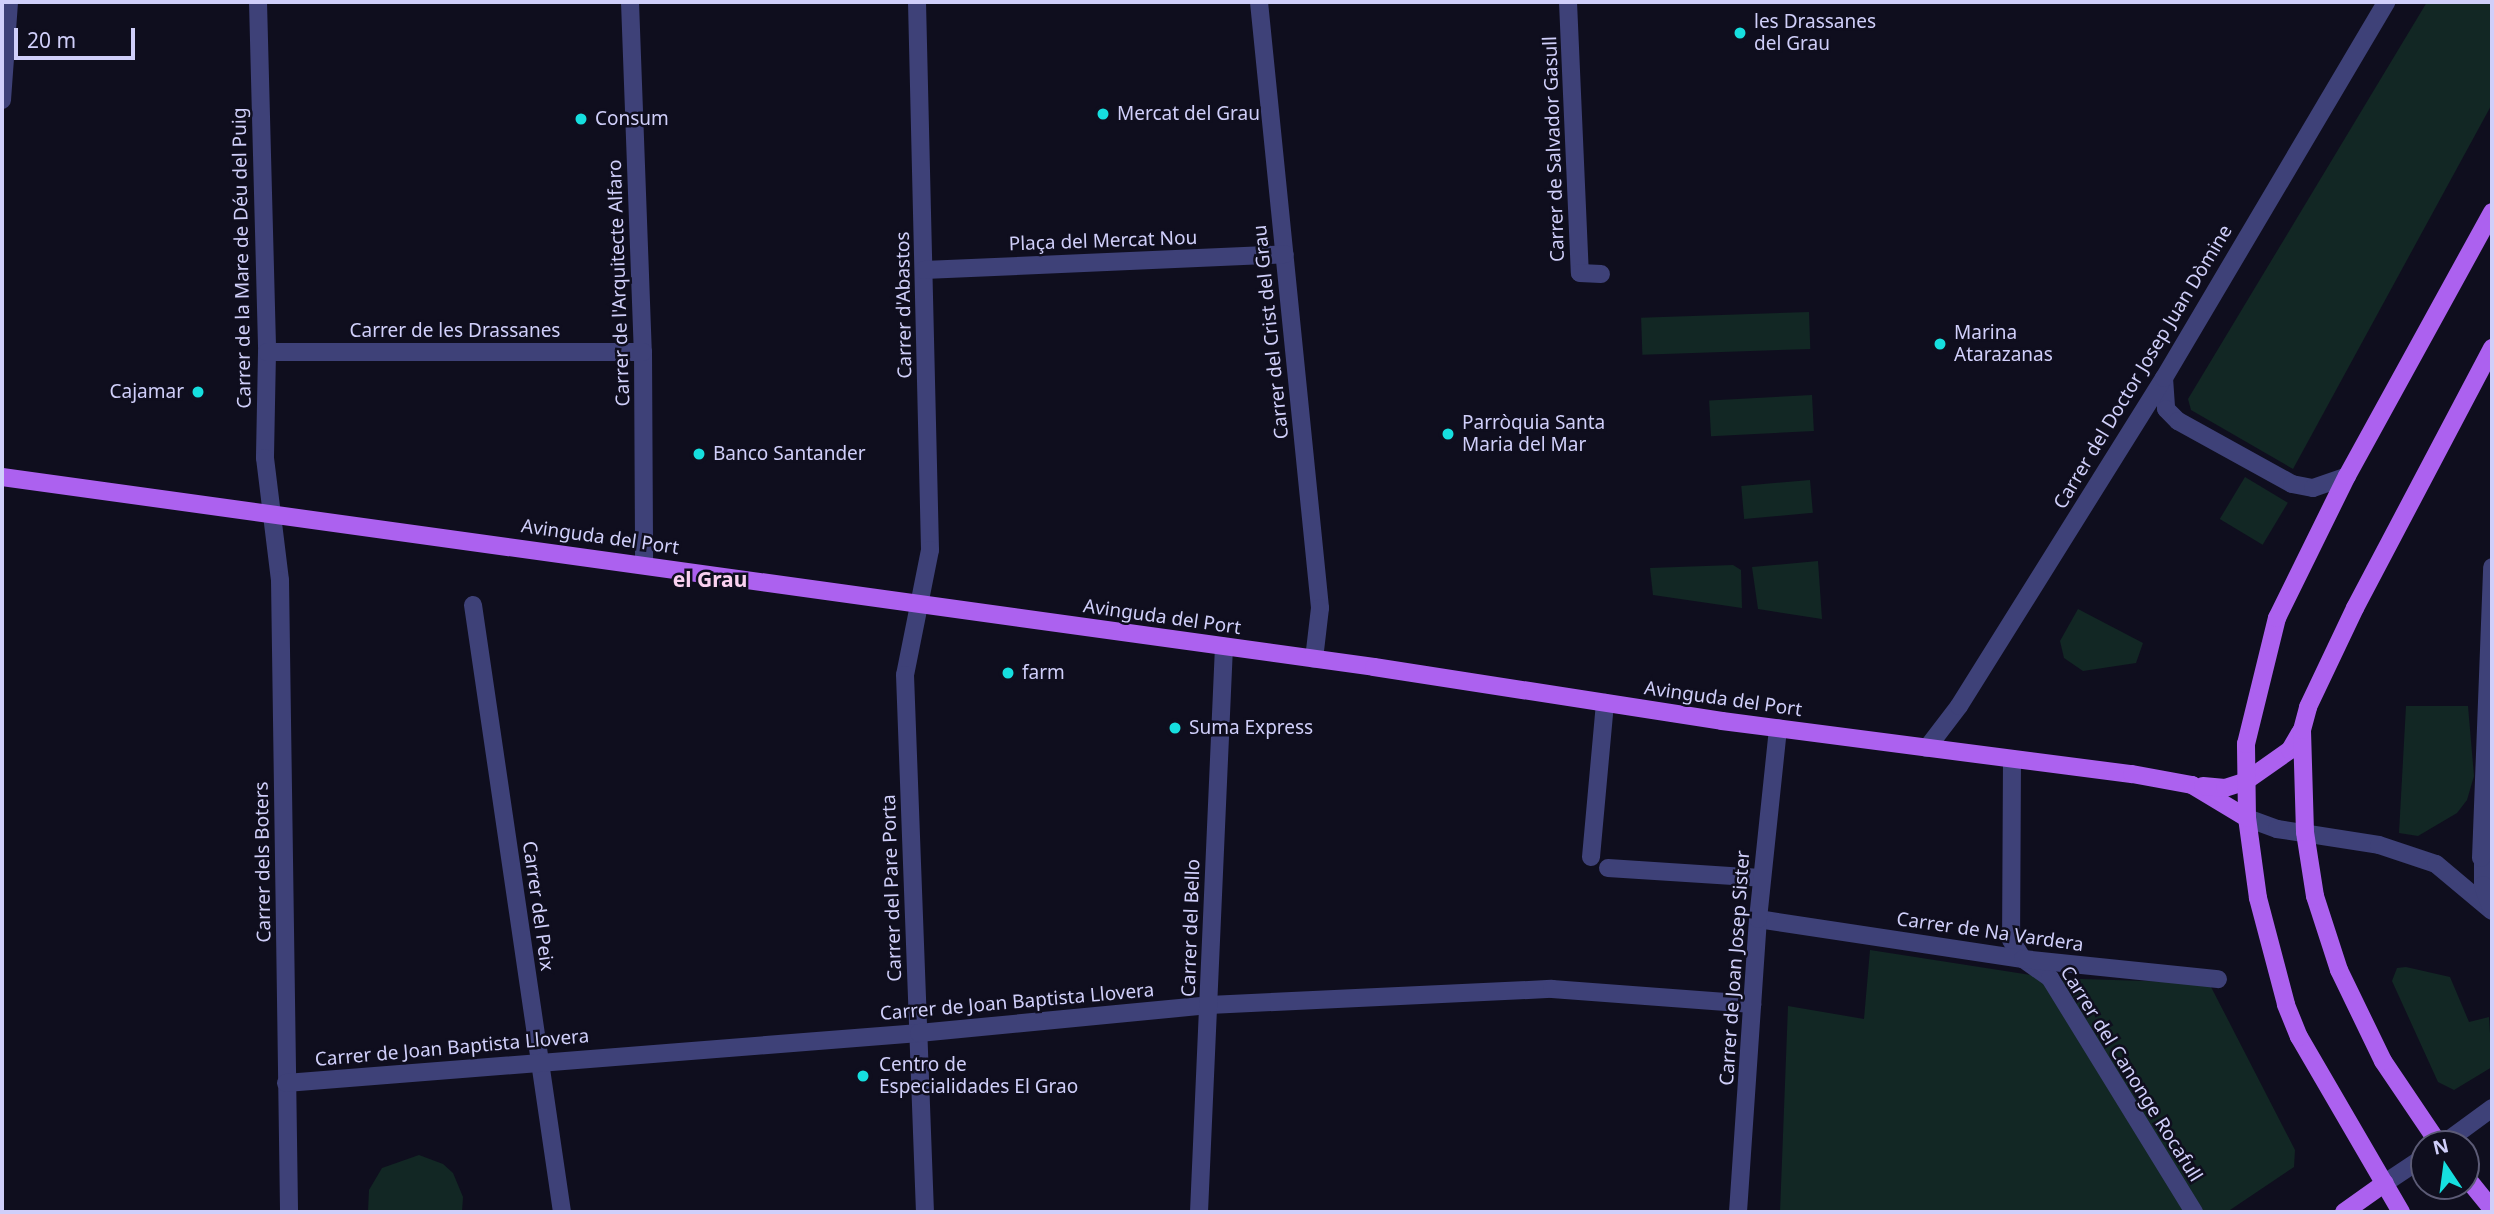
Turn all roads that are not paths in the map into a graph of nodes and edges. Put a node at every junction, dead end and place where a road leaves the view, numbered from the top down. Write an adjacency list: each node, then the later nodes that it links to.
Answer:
1 (9, 2): 8 (street)
2 (258, 2): 14 (street, Carrer de la Mare de Déu del Puig)
3 (630, 2): 15 (street, Carrer de l'Arquitecte Alfaro)
4 (917, 2): 11 (street, Carrer d'Abastos)
5 (1259, 2): 10 (street, Carrer del Crist del Grau)
6 (1568, 2): 12 (street, Carrer de Salvador Gasull)
7 (2386, 2): 16 (street, Carrer del Doctor Josep Juan Dòmine)
8 (2, 100)
9 (2492, 212): 17 (main road)
10 (1285, 254): 11 (street, Plaça del Mercat Nou); 25 (street, Carrer del Crist del Grau)
11 (924, 270): 23 (street, Carrer d'Abastos)
12 (1601, 274)
13 (2492, 348): 28 (main road)
14 (267, 352): 15 (street, Carrer de les Drassanes); 19 (street, Carrer de la Mare de Déu del Puig)
15 (643, 352): 20 (street, Carrer de l'Arquitecte Alfaro)
16 (2164, 378): 17 (street); 29 (street, Carrer del Doctor Josep Juan Dòmine)
17 (2347, 476): 31 (main road)
18 (2, 477): 19 (main road, Avinguda del Port)
19 (271, 513): 20 (main road, Avinguda del Port); 48 (street, Carrer dels Boters)
20 (644, 564): 23 (main road, Avinguda del Port)
21 (2492, 567): 37 (street)
22 (473, 605): 47 (street, Carrer del Peix)
23 (921, 606): 24 (main road, Avinguda del Port); 46 (street, Carrer del Pare Porta)
24 (1224, 646): 25 (main road, Avinguda del Port); 45 (street, Carrer del Bello)
25 (1314, 659): 26 (main road, Avinguda del Port)
26 (1605, 703): 27 (main road, Avinguda del Port); 36 (street)
27 (1778, 728): 29 (main road, Avinguda del Port); 39 (street, Carrer de Joan Josep Sister)
28 (2302, 730): 31 (main road); 35 (main road)
29 (1927, 748): 30 (main road, Avinguda del Port)
30 (2012, 758): 32 (main road, Avinguda del Port); 42 (street)
31 (2246, 781): 32 (main road); 34 (main road)
32 (2192, 785): 34 (main road, Avinguda del Port)
33 (2492, 817): 37 (street)
34 (2247, 818): 35 (street, Avinguda del Port); 53 (main road)
35 (2305, 832): 40 (street, Avinguda del Port); 50 (main road)
36 (1591, 857)
37 (2481, 858): 40 (street)
38 (1608, 868): 39 (street)
39 (1761, 878): 41 (street, Carrer de Joan Josep Sister)
40 (2492, 911)
41 (1758, 919): 42 (street, Carrer de Na Vardera); 44 (street, Carrer de Joan Josep Sister)
42 (2023, 960): 43 (street, Carrer de Na Vardera); 61 (street, Carrer del Canonge Rocafull)
43 (2218, 979)
44 (1752, 1004): 45 (street, Carrer de Joan Baptista Llovera); 60 (street, Carrer de Joan Josep Sister)
45 (1209, 1005): 46 (street, Carrer de Joan Baptista Llovera); 59 (street, Carrer del Bello)
46 (919, 1033): 47 (street, Carrer de Joan Baptista Llovera); 58 (street, Carrer del Pare Porta)
47 (540, 1060): 48 (street, Carrer de Joan Baptista Llovera); 57 (street, Carrer del Peix)
48 (286, 1083): 56 (street, Carrer dels Boters)
49 (2492, 1108): 51 (street)
50 (2431, 1130)
51 (2461, 1130)
52 (2410, 1166): 53 (street)
53 (2385, 1183): 62 (main road); 63 (main road)
54 (2480, 1194): 55 (main road)
55 (2492, 1209)
56 (289, 1212)
57 (562, 1212)
58 (925, 1212)
59 (1199, 1212)
60 (1738, 1212)
61 (2194, 1212)
62 (2344, 1212)
63 (2401, 1212)

